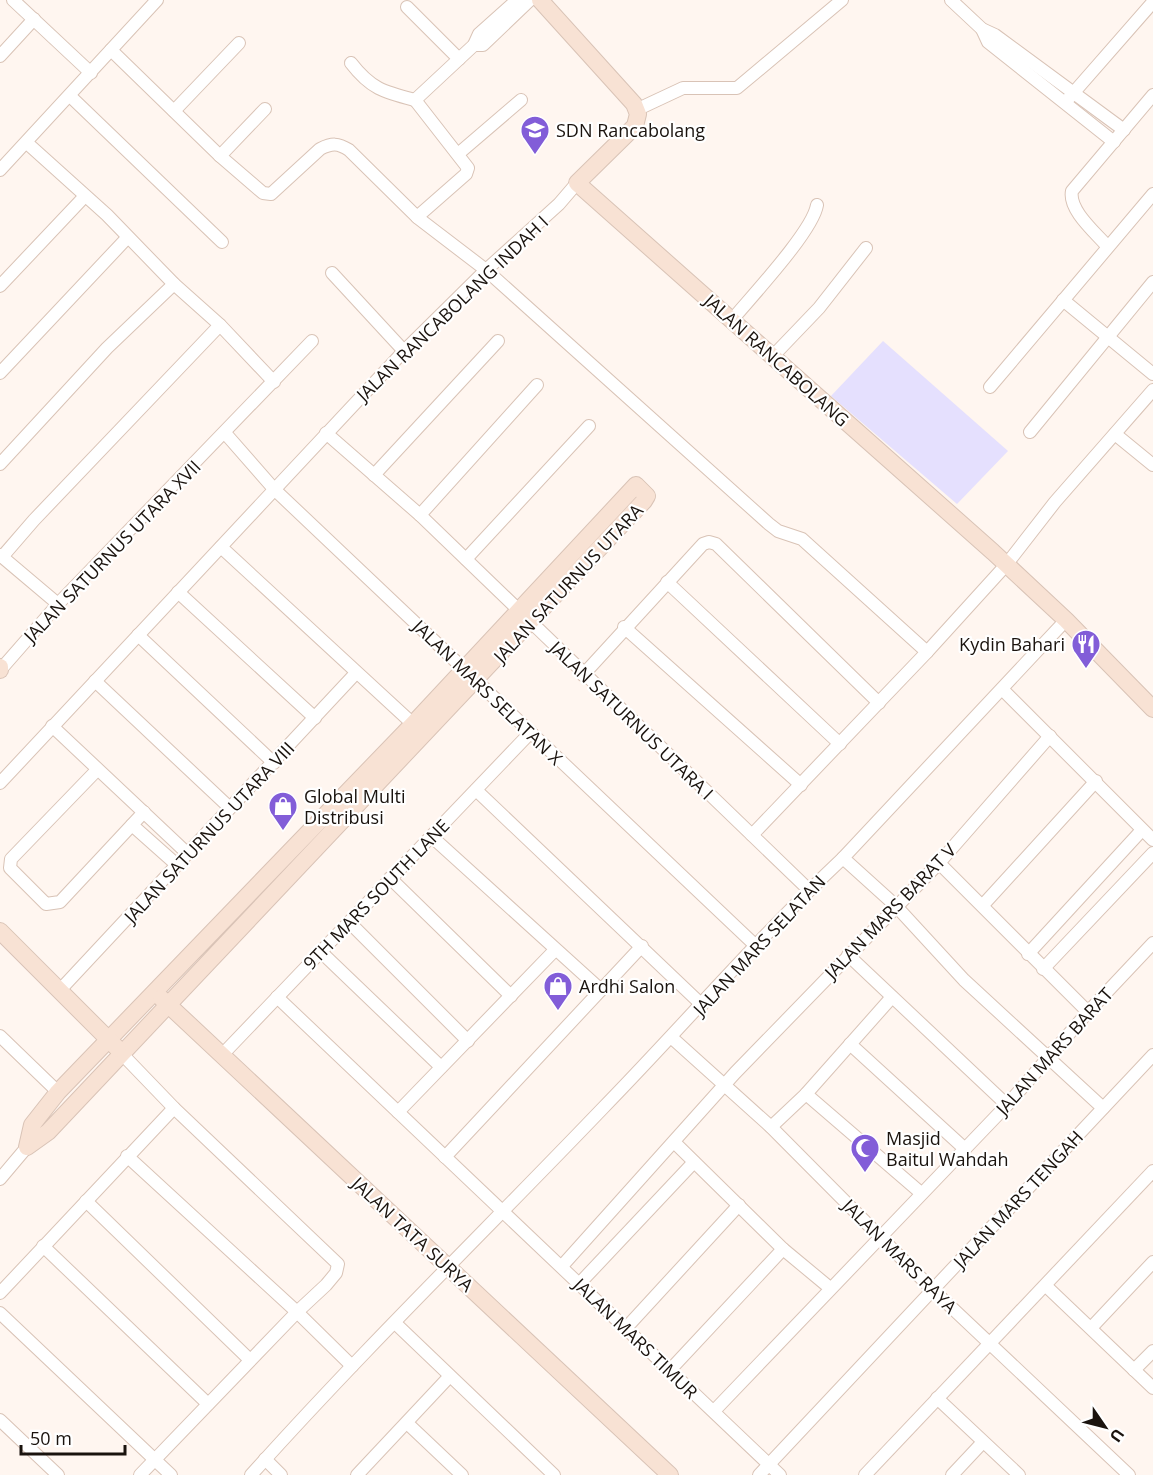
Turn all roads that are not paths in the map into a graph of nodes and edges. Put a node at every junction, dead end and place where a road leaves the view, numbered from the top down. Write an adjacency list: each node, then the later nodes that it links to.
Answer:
1 (13, 0): 10 (street)
2 (157, 0): 13 (street)
3 (517, 0): 12 (street)
4 (530, 0): 12 (street)
5 (540, 0): 26 (street)
6 (842, 0): 26 (street)
7 (951, 0): 17 (street)
8 (1153, 2): 19 (street)
9 (407, 7): 15 (street)
10 (34, 19): 14 (street); 18 (street)
11 (239, 43): 27 (street)
12 (474, 45): 15 (street)
13 (111, 50): 18 (street); 27 (street)
14 (0, 56)
15 (459, 59): 22 (street)
16 (351, 63): 22 (street)
17 (1036, 72): 19 (street); 24 (street)
18 (91, 73): 21 (street)
19 (1074, 93): 24 (street); 28 (street)
20 (1153, 95): 28 (street)
21 (70, 96): 30 (street); 40 (street)
22 (414, 100): 31 (street)
23 (521, 100): 31 (street)
24 (1065, 103): 29 (street)
25 (265, 109): 32 (street)
26 (636, 110): 34 (street)
27 (174, 111): 32 (street)
28 (1124, 130): 29 (street)
29 (1114, 142): 41 (street)
30 (27, 143): 33 (street); 36 (street)
31 (458, 154): 38 (street)
32 (220, 156): 38 (street)
33 (0, 170)
34 (577, 183): 43 (street, JALAN RANCABOLANG INDAH I); 49 (street, JALAN RANCABOLANG)
35 (1153, 194): 41 (street)
36 (85, 196): 39 (street); 47 (street)
37 (818, 205): 49 (street)
38 (417, 217): 43 (street)
39 (127, 238): 46 (street); 56 (street)
40 (222, 242)
41 (1107, 246): 48 (street)
42 (866, 248): 55 (street)
43 (486, 270): 54 (street, JALAN RANCABOLANG INDAH I); 84 (street)
44 (332, 273): 54 (street)
45 (1153, 282): 51 (street)
46 (174, 284): 50 (street); 67 (street)
47 (0, 286)
48 (1063, 300): 51 (street); 60 (street)
49 (732, 320): 55 (street, JALAN RANCABOLANG)
50 (220, 325): 58 (street); 73 (street)
51 (1107, 340): 57 (street); 63 (street)
52 (312, 341): 58 (street, JALAN SATURNUS UTARA XVII)
53 (498, 341): 69 (street)
54 (404, 351): 65 (street, JALAN RANCABOLANG INDAH I)
55 (773, 356): 75 (street, JALAN RANCABOLANG)
56 (0, 373)
57 (1153, 374)
58 (273, 382): 64 (street, JALAN SATURNUS UTARA XVII)
59 (537, 385): 71 (street)
60 (990, 387)
61 (1153, 390): 66 (street)
62 (589, 426): 74 (street)
63 (1030, 432)
64 (225, 433): 70 (street, JALAN MARS SELATAN X); 78 (street, JALAN SATURNUS UTARA XVII)
65 (326, 433): 69 (street, JALAN SATURNUS UTARA I); 70 (street, JALAN RANCABOLANG INDAH I)
66 (1115, 434): 68 (street); 75 (street)
67 (0, 464)
68 (1153, 465)
69 (374, 475): 71 (street, JALAN SATURNUS UTARA I)
70 (274, 489): 72 (street, JALAN RANCABOLANG INDAH I); 86 (street, JALAN MARS SELATAN X)
71 (420, 515): 74 (street, JALAN SATURNUS UTARA I)
72 (221, 547): 77 (street, JALAN RANCABOLANG INDAH I); 87 (street)
73 (1, 556): 78 (street)
74 (466, 559): 79 (street, JALAN SATURNUS UTARA I)
75 (1006, 565): 80 (street, JALAN RANCABOLANG); 84 (street)
76 (667, 582): 82 (street); 92 (street); 99 (street)
77 (178, 592): 83 (street, JALAN RANCABOLANG INDAH I); 94 (street)
78 (58, 604): 85 (street, JALAN SATURNUS UTARA XVII)
79 (519, 611): 81 (street, JALAN SATURNUS UTARA I); 81 (street, JALAN SATURNUS UTARA); 86 (street, JALAN SATURNUS UTARA)
80 (1066, 620): 91 (street, JALAN MARS SELATAN); 93 (street, JALAN RANCABOLANG)
81 (532, 622): 88 (street, JALAN SATURNUS UTARA I); 89 (street, JALAN SATURNUS UTARA)
82 (624, 627): 88 (street); 104 (street)
83 (138, 635): 90 (street, JALAN RANCABOLANG INDAH I); 100 (street)
84 (927, 652): 92 (street)
85 (1, 668)
86 (464, 668): 89 (street, JALAN MARS SELATAN X); 95 (street, JALAN SATURNUS UTARA)
87 (356, 673): 94 (street, JALAN SATURNUS UTARA VIII); 95 (street)
88 (583, 675): 110 (street, JALAN SATURNUS UTARA I)
89 (477, 680): 97 (street, JALAN MARS SELATAN X); 139 (street, JALAN SATURNUS UTARA)
90 (95, 681): 96 (street, JALAN RANCABOLANG INDAH I); 106 (street)
91 (1002, 688): 98 (street); 115 (street, JALAN MARS SELATAN)
92 (879, 703): 99 (street)
93 (1153, 709)
94 (315, 718): 100 (street, JALAN SATURNUS UTARA VIII)
95 (413, 724): 134 (street, JALAN SATURNUS UTARA)
96 (52, 726): 101 (street); 103 (street, JALAN RANCABOLANG INDAH I)
97 (531, 732): 105 (street, 9TH MARS SOUTH LANE); 126 (street, JALAN MARS SELATAN X)
98 (1050, 736): 102 (street); 116 (street, JALAN MARS BARAT V)
99 (840, 744): 104 (street)
100 (274, 763): 106 (street, JALAN SATURNUS UTARA VIII)
101 (98, 770): 107 (street); 108 (street)
102 (1096, 781): 109 (street); 121 (street)
103 (0, 783)
104 (801, 785): 110 (street)
105 (476, 790): 111 (street, 9TH MARS SOUTH LANE); 125 (street)
106 (230, 808): 114 (street, JALAN SATURNUS UTARA VIII)
107 (144, 812): 108 (street); 114 (street)
108 (132, 825): 117 (street)
109 (1143, 830): 112 (street); 129 (street)
110 (752, 835): 119 (street, JALAN SATURNUS UTARA I)
111 (431, 836): 118 (street, 9TH MARS SOUTH LANE); 127 (street)
112 (1153, 840)
113 (1153, 853): 131 (street)
114 (188, 854): 117 (street, JALAN SATURNUS UTARA VIII)
115 (843, 858): 119 (street, JALAN MARS SELATAN); 120 (street)
116 (939, 863): 120 (street, JALAN MARS BARAT V); 121 (street)
117 (177, 865): 132 (street, JALAN SATURNUS UTARA VIII)
118 (390, 878): 122 (street, 9TH MARS SOUTH LANE); 135 (street)
119 (809, 890): 126 (street, JALAN MARS SELATAN)
120 (895, 905): 130 (street, JALAN MARS BARAT V); 148 (street)
121 (983, 905): 129 (street)
122 (349, 922): 128 (street, 9TH MARS SOUTH LANE); 144 (street)
123 (0, 931): 132 (street)
124 (1153, 944): 140 (street, JALAN MARS BARAT)
125 (642, 946): 133 (street); 138 (street)
126 (756, 946): 138 (street, JALAN MARS SELATAN)
127 (555, 950): 133 (street); 135 (street)
128 (320, 951): 136 (street, 9TH MARS SOUTH LANE); 150 (street)
129 (1028, 954): 131 (street)
130 (848, 955): 137 (street); 151 (street, JALAN MARS BARAT V)
131 (1043, 969): 140 (street)
132 (61, 989): 143 (street)
133 (601, 990): 163 (street)
134 (156, 993): 139 (street, JALAN TATA SURYA); 143 (street, JALAN SATURNUS UTARA)
135 (511, 996): 144 (street)
136 (277, 997): 147 (street, 9TH MARS SOUTH LANE); 157 (street, JALAN MARS TIMUR)
137 (892, 997): 145 (street); 154 (street)
138 (702, 1005): 142 (street, JALAN MARS SELATAN)
139 (169, 1006): 146 (street, JALAN SATURNUS UTARA); 147 (street, JALAN TATA SURYA)
140 (1088, 1012): 148 (street, JALAN MARS BARAT)
141 (0, 1036): 152 (street)
142 (671, 1037): 151 (street, JALAN MARS RAYA); 170 (street, JALAN MARS SELATAN)
143 (110, 1040): 146 (street); 152 (street, JALAN SATURNUS UTARA)
144 (468, 1041): 150 (street)
145 (850, 1044): 153 (street); 161 (street)
146 (122, 1054): 155 (street); 160 (street, JALAN SATURNUS UTARA)
147 (222, 1055): 176 (street, JALAN TATA SURYA)
148 (1049, 1057): 154 (street, JALAN MARS BARAT); 156 (street)
149 (1151, 1061): 156 (street, JALAN MARS TENGAH)
150 (441, 1068): 157 (street)
151 (725, 1083): 158 (street, JALAN MARS RAYA); 159 (street, JALAN MARS BARAT V)
152 (58, 1092): 160 (street, JALAN SATURNUS UTARA)
153 (806, 1094): 158 (street); 167 (street)
154 (1007, 1105): 161 (street, JALAN MARS BARAT)
155 (174, 1108): 162 (street); 183 (street)
156 (1103, 1108): 180 (street, JALAN MARS TENGAH)
157 (398, 1112): 163 (street, JALAN MARS TIMUR)
158 (771, 1127): 171 (street, JALAN MARS RAYA)
159 (674, 1142): 164 (street); 175 (street, JALAN MARS BARAT V)
160 (27, 1147): 166 (street)
161 (965, 1149): 167 (street, JALAN MARS BARAT)
162 (127, 1156): 168 (street); 183 (street)
163 (445, 1157): 170 (street, JALAN MARS TIMUR)
164 (694, 1162): 169 (street); 177 (street)
165 (1153, 1171): 178 (street)
166 (0, 1179)
167 (921, 1193): 171 (street, JALAN MARS BARAT)
168 (86, 1201): 172 (street); 189 (street)
169 (739, 1205): 173 (street); 185 (street)
170 (503, 1212): 175 (street, JALAN MARS TIMUR); 176 (street, JALAN MARS SELATAN)
171 (879, 1236): 179 (street, JALAN MARS BARAT); 180 (street, JALAN MARS RAYA)
172 (43, 1246): 181 (street); 196 (street)
173 (783, 1248): 179 (street); 191 (street)
174 (1153, 1262): 186 (street)
175 (562, 1266): 177 (street, JALAN MARS TIMUR)
176 (449, 1268): 184 (street, JALAN MARS SELATAN); 205 (street, JALAN TATA SURYA)
177 (579, 1284): 185 (street, JALAN MARS TIMUR)
178 (1046, 1286): 186 (street); 187 (street)
179 (830, 1288): 197 (street, JALAN MARS BARAT)
180 (933, 1290): 187 (street, JALAN MARS RAYA); 203 (street, JALAN MARS TENGAH)
181 (0, 1293)
182 (0, 1312): 202 (street)
183 (297, 1312): 189 (street); 190 (street)
184 (394, 1323): 190 (street, JALAN MARS SELATAN); 193 (street)
185 (626, 1328): 191 (street, JALAN MARS TIMUR)
186 (1091, 1328): 192 (street)
187 (988, 1343): 195 (street); 218 (street, JALAN MARS RAYA)
188 (1153, 1351): 192 (street)
189 (250, 1360): 196 (street)
190 (352, 1366): 201 (street, JALAN MARS SELATAN)
191 (670, 1370): 197 (street, JALAN MARS TIMUR)
192 (1134, 1370): 194 (street)
193 (449, 1377): 199 (street); 206 (street)
194 (1153, 1388)
195 (937, 1398): 200 (street); 215 (street)
196 (208, 1404): 202 (street)
197 (714, 1411): 203 (street, JALAN MARS TIMUR)
198 (0, 1420): 207 (street)
199 (406, 1423): 204 (street); 212 (street)
200 (983, 1442): 216 (street); 217 (street)
201 (265, 1459): 210 (street, JALAN MARS SELATAN); 211 (street)
202 (155, 1460): 208 (street); 209 (street)
203 (769, 1465): 213 (street, JALAN MARS TENGAH); 214 (street, JALAN MARS TIMUR)
204 (363, 1473)
205 (665, 1473)
206 (552, 1474)
207 (58, 1475)
208 (140, 1475)
209 (171, 1475)
210 (251, 1475)
211 (281, 1475)
212 (462, 1475)
213 (759, 1475)
214 (780, 1475)
215 (865, 1475)
216 (952, 1475)
217 (1018, 1475)
218 (1129, 1475)

